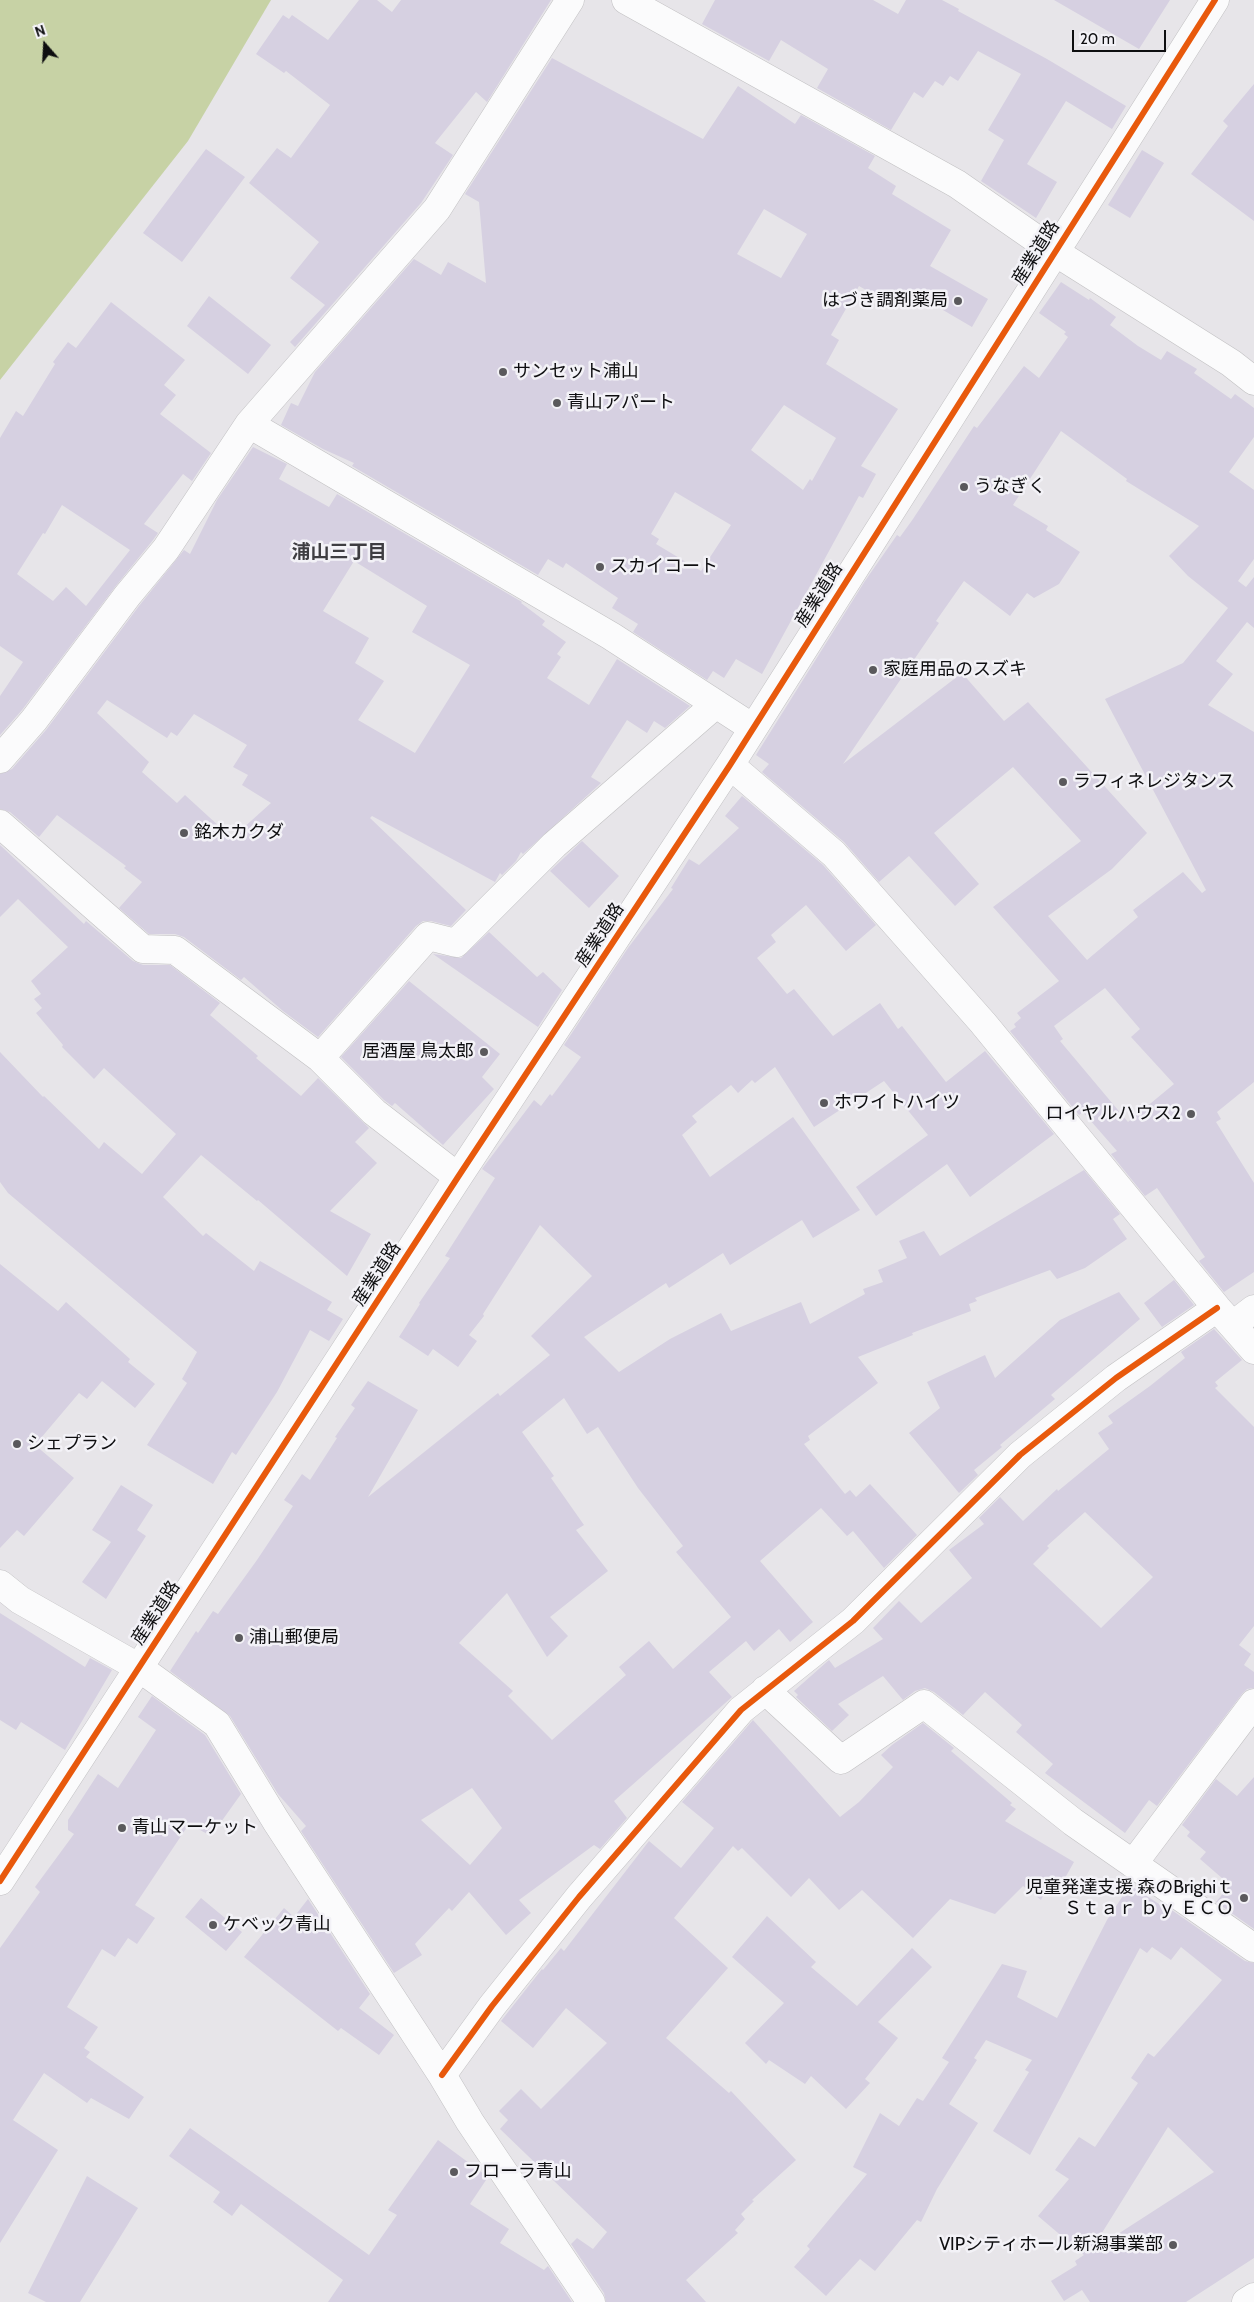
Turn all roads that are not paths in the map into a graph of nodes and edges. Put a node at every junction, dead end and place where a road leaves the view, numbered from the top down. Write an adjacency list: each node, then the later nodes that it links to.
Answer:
1 (570, 0): 6 (street)
2 (626, 0): 4 (street)
3 (1215, 0): 4 (street, 産業道路)
4 (1055, 252): 5 (street); 8 (street, 産業道路)
5 (1254, 381)
6 (249, 424): 7 (street); 9 (street)
7 (716, 704): 8 (street); 12 (street)
8 (753, 728): 10 (street, 産業道路)
9 (0, 759)
10 (730, 765): 13 (street, 産業道路); 14 (street)
11 (0, 824): 12 (street)
12 (320, 1058): 13 (street)
13 (458, 1178): 17 (street, 産業道路)
14 (1235, 1314): 15 (street); 18 (street)
15 (1254, 1350)
16 (0, 1584): 17 (street)
17 (138, 1667): 21 (street, 産業道路); 23 (street)
18 (765, 1690): 20 (street); 23 (street)
19 (1254, 1703): 20 (street)
20 (1133, 1864): 22 (street)
21 (0, 1881)
22 (1254, 1948)
23 (442, 2075): 25 (street)
24 (1254, 2297): 26 (street)
25 (591, 2302)
26 (1246, 2302)

